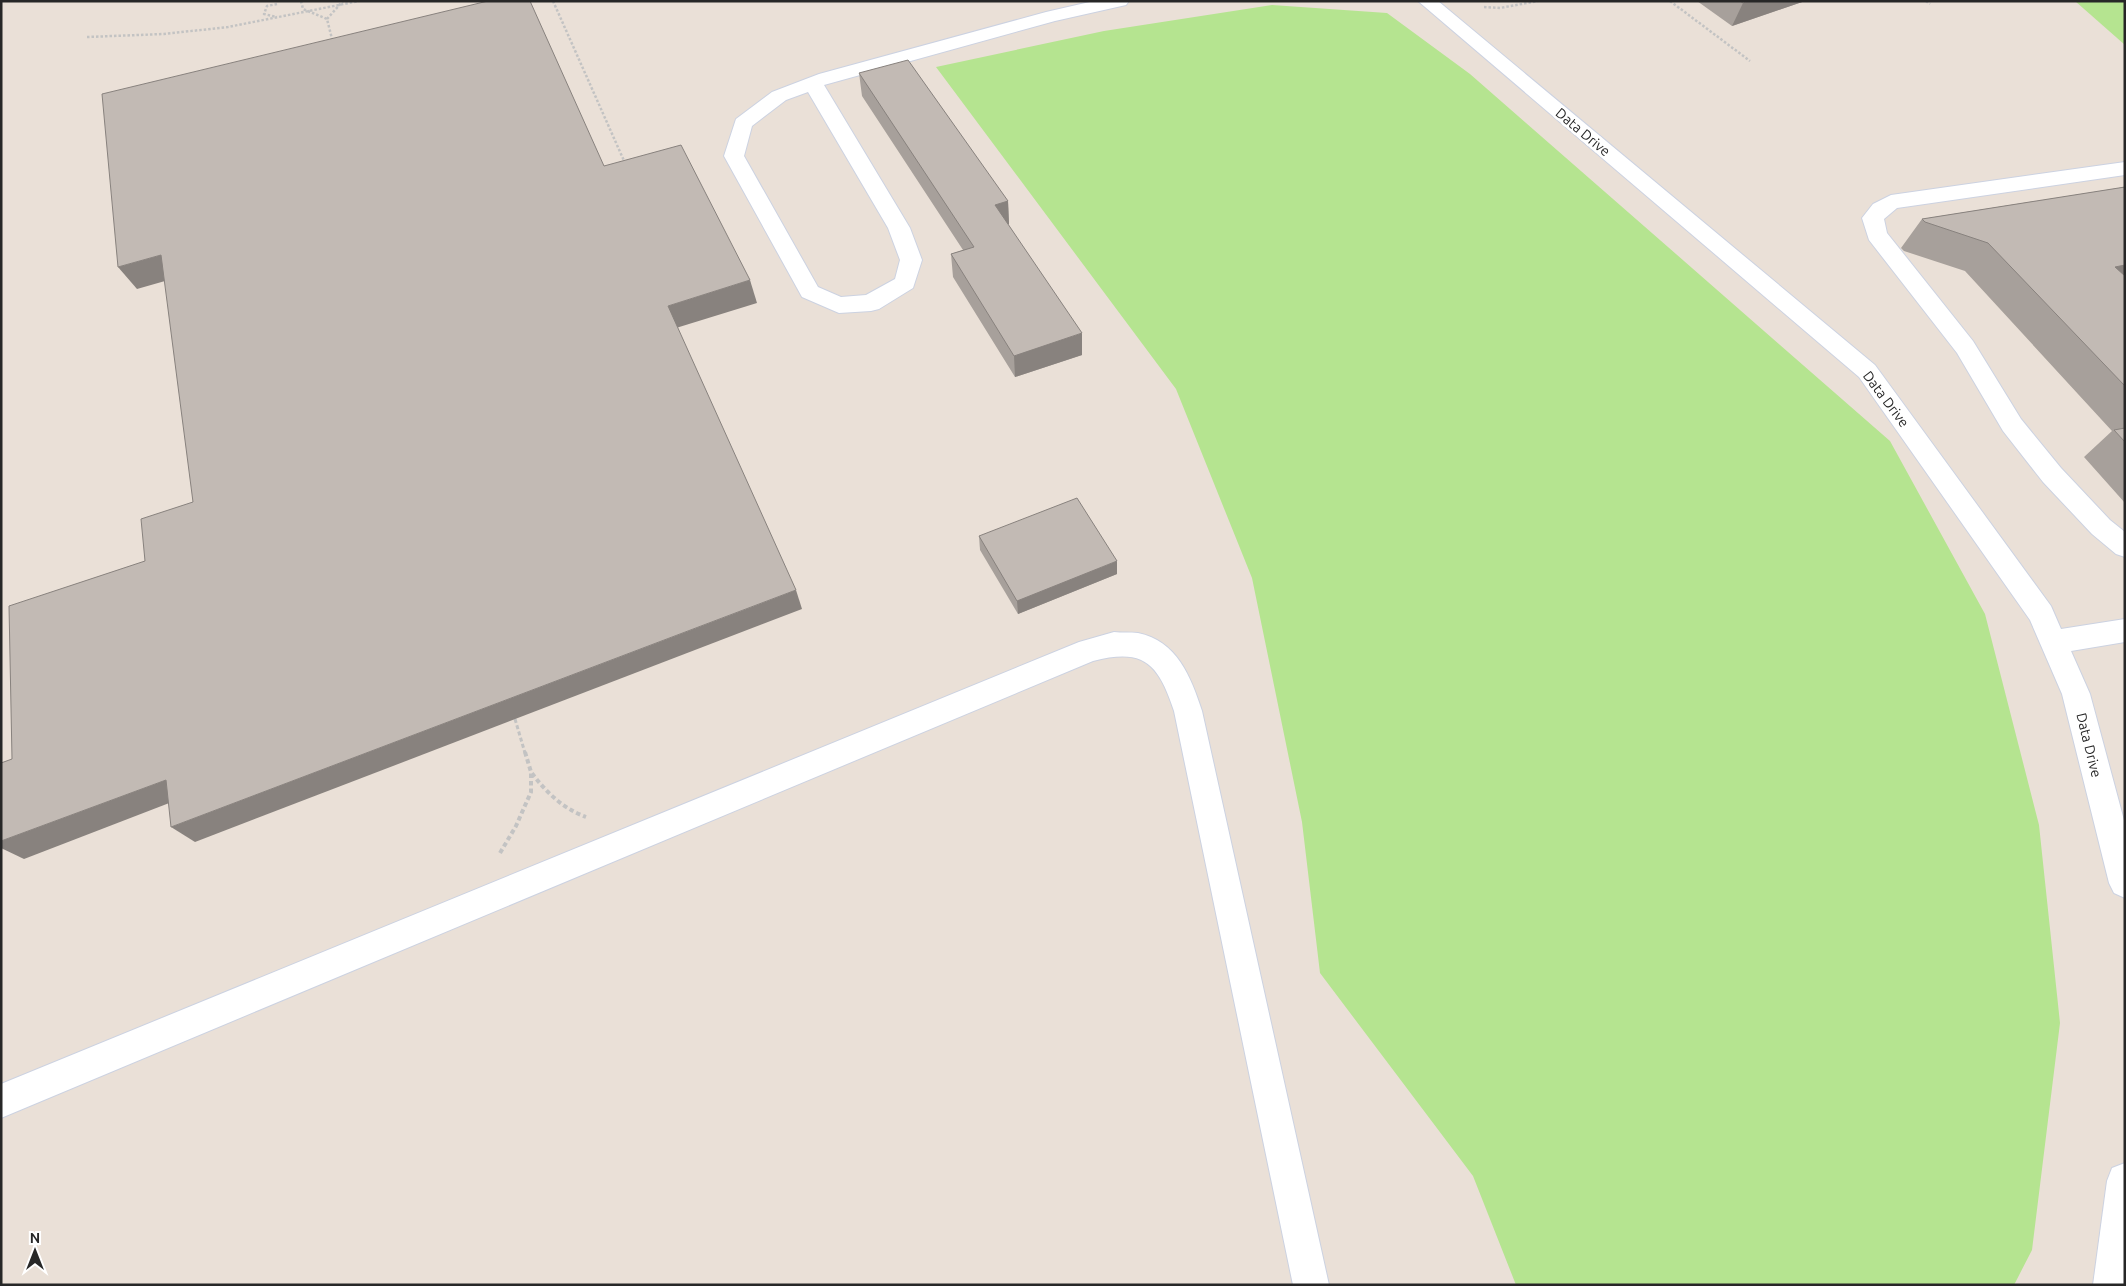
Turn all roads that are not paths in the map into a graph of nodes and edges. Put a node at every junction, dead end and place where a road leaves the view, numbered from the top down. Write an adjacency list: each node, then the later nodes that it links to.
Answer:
1 (1120, 1): 3 (street)
2 (1427, 1): 7 (street, Data Drive)
3 (813, 83): 3 (street)
4 (2125, 168): 5 (street)
5 (2125, 547)
6 (2125, 630): 7 (street)
7 (2054, 642): 8 (street, Data Drive)
8 (2125, 883)
9 (1, 1101): 11 (street)
10 (2125, 1181): 12 (street)
11 (1312, 1285)
12 (2111, 1285)

